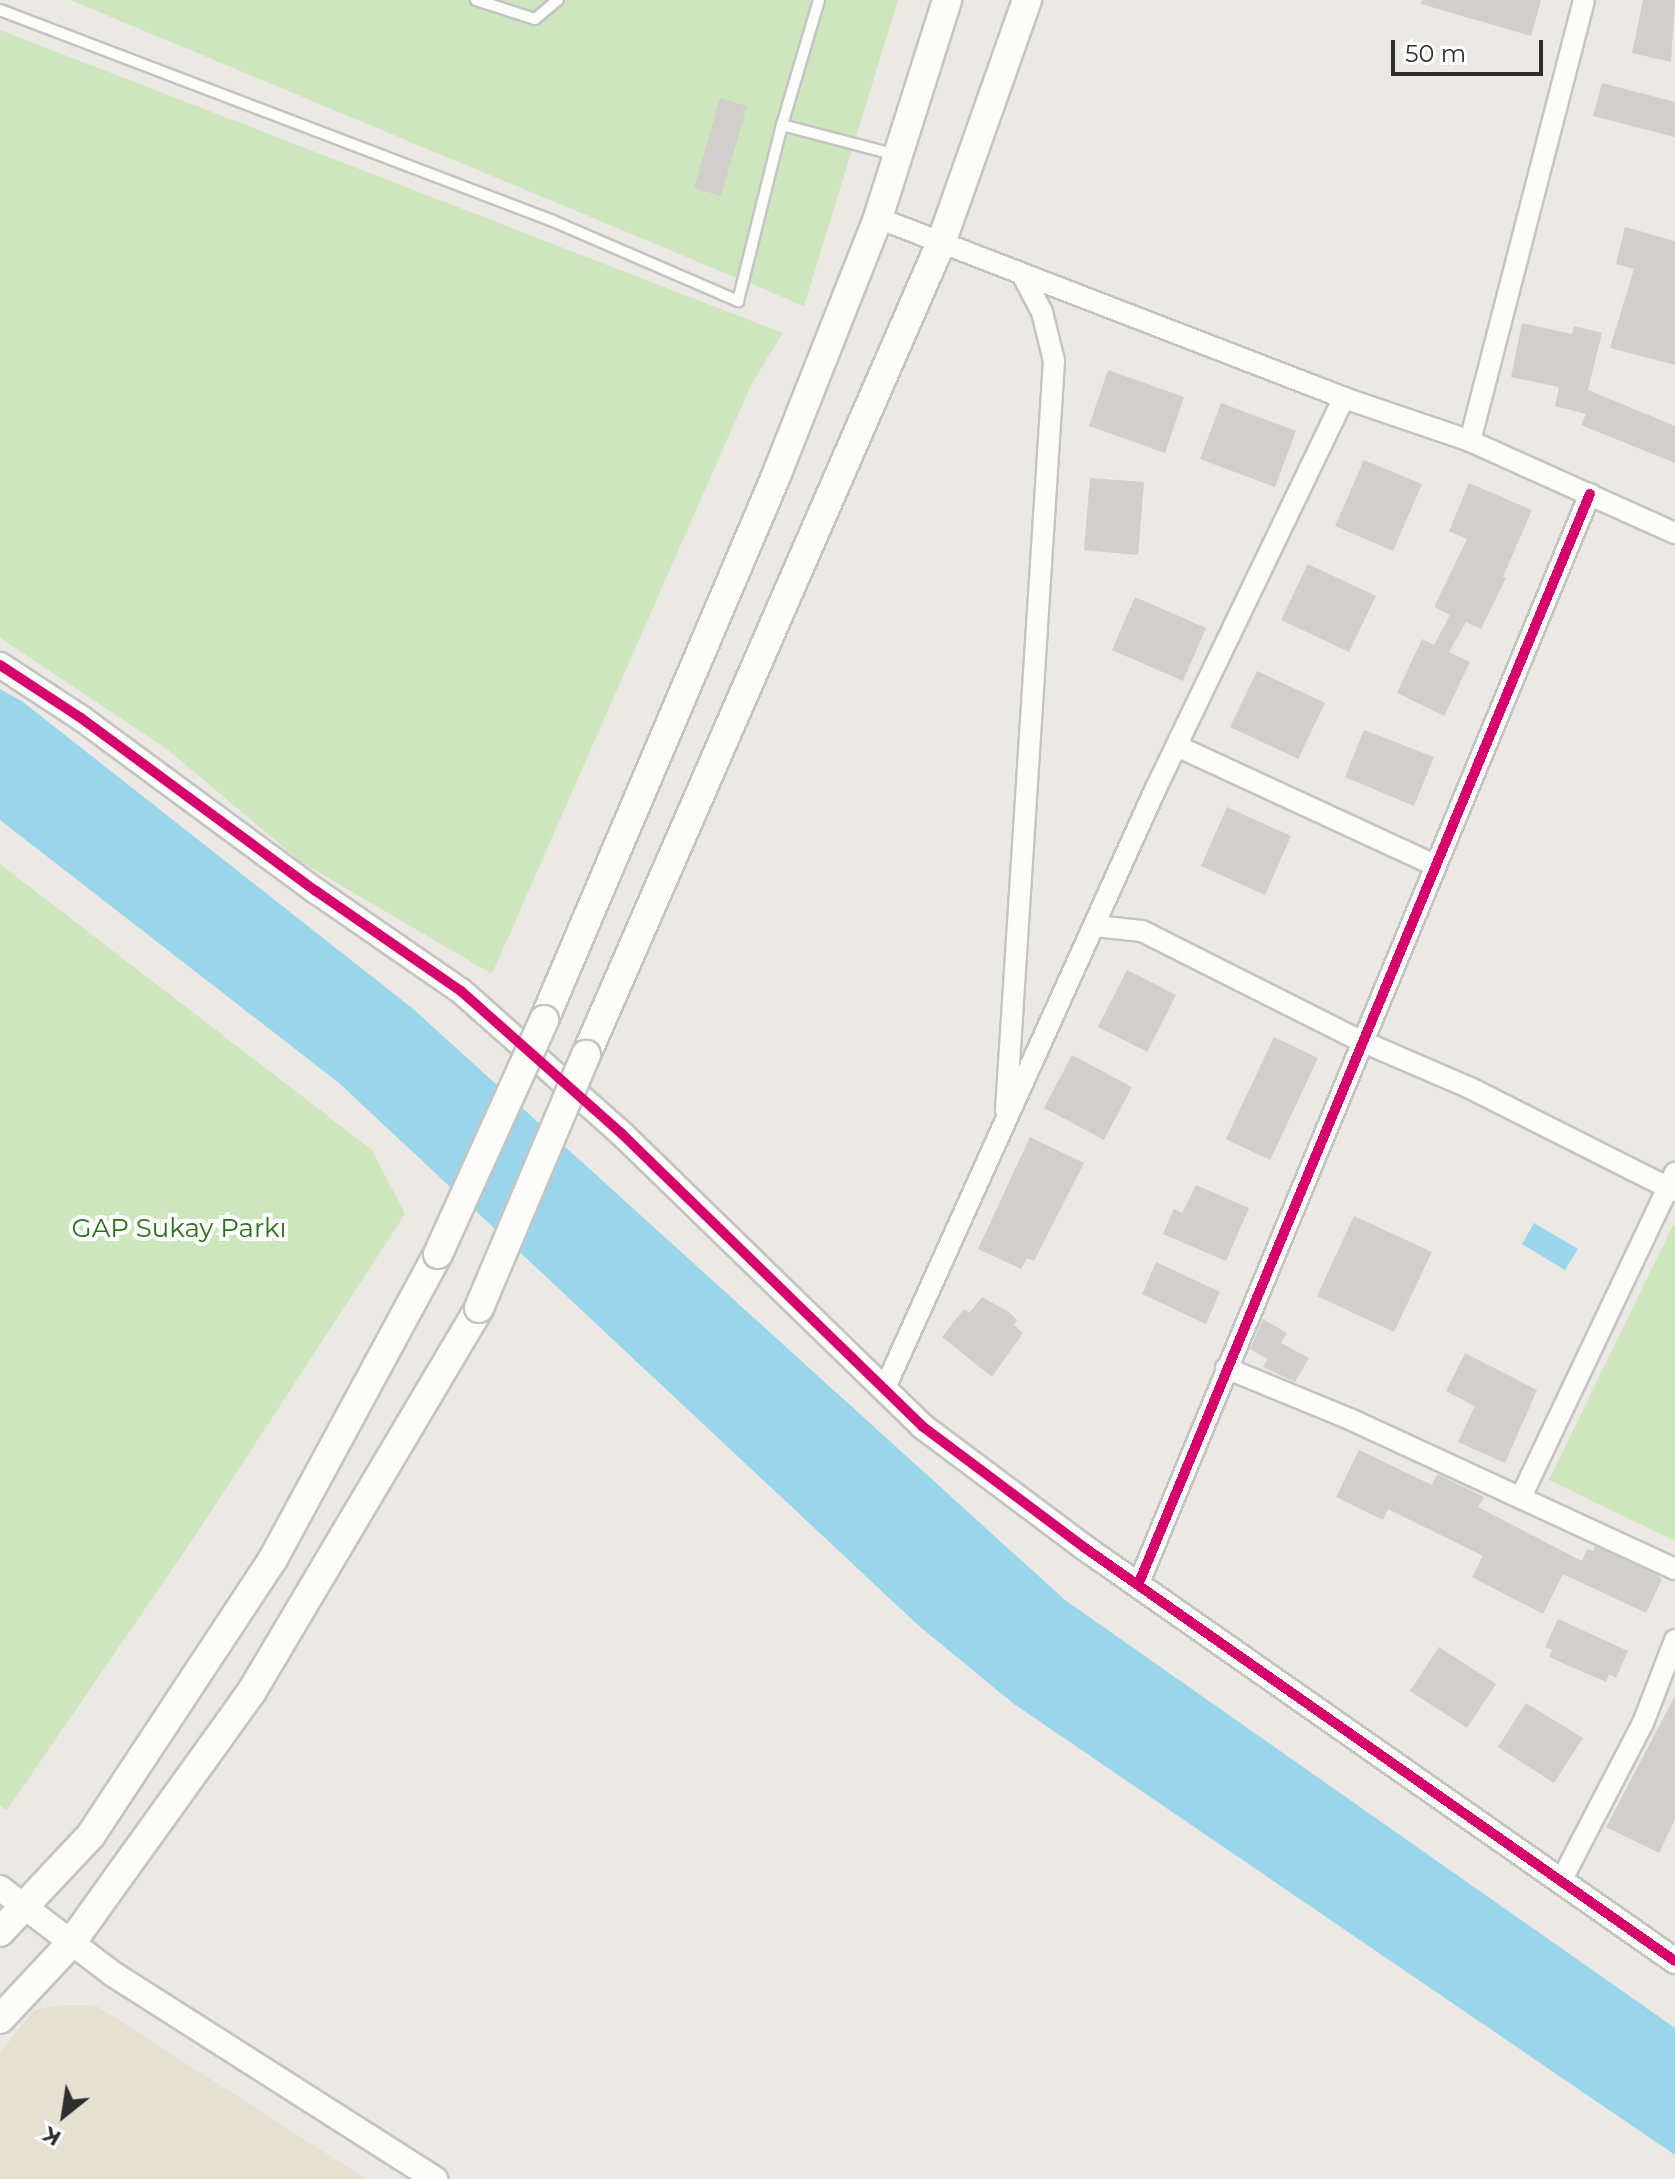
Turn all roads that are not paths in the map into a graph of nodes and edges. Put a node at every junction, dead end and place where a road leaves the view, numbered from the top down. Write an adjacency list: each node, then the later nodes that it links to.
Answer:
1 (476, 0): 6 (lane)
2 (819, 0): 8 (lane)
3 (947, 0): 9 (main road)
4 (1027, 0): 11 (main road)
5 (1584, 0): 14 (street)
6 (557, 1)
7 (0, 10): 8 (lane)
8 (782, 125): 9 (lane)
9 (898, 156): 10 (main road)
10 (878, 218): 11 (street); 32 (main road, bridge)
11 (941, 243): 12 (street); 34 (main road, bridge)
12 (1022, 274): 13 (street); 22 (street)
13 (1344, 398): 14 (street); 18 (street)
14 (1470, 441): 15 (street)
15 (1590, 494): 16 (street); 19 (street)
16 (1675, 533)
17 (0, 665): 25 (street)
18 (1177, 746): 19 (street); 20 (street)
19 (1435, 865): 21 (street)
20 (1095, 926): 21 (street); 22 (street)
21 (1361, 1041): 23 (street); 24 (street)
22 (1005, 1123): 25 (street)
23 (1673, 1184): 26 (street)
24 (1226, 1368): 26 (street); 28 (street)
25 (884, 1390): 28 (street)
26 (1521, 1497): 27 (street)
27 (1675, 1569)
28 (1138, 1585): 30 (street)
29 (1675, 1640): 30 (street)
30 (1561, 1881): 35 (street)
31 (0, 1888): 32 (street)
32 (24, 1906): 33 (main road); 34 (street)
33 (0, 1932)
34 (71, 1943): 36 (main road); 37 (street)
35 (1675, 1961)
36 (0, 2019)
37 (435, 2179)

